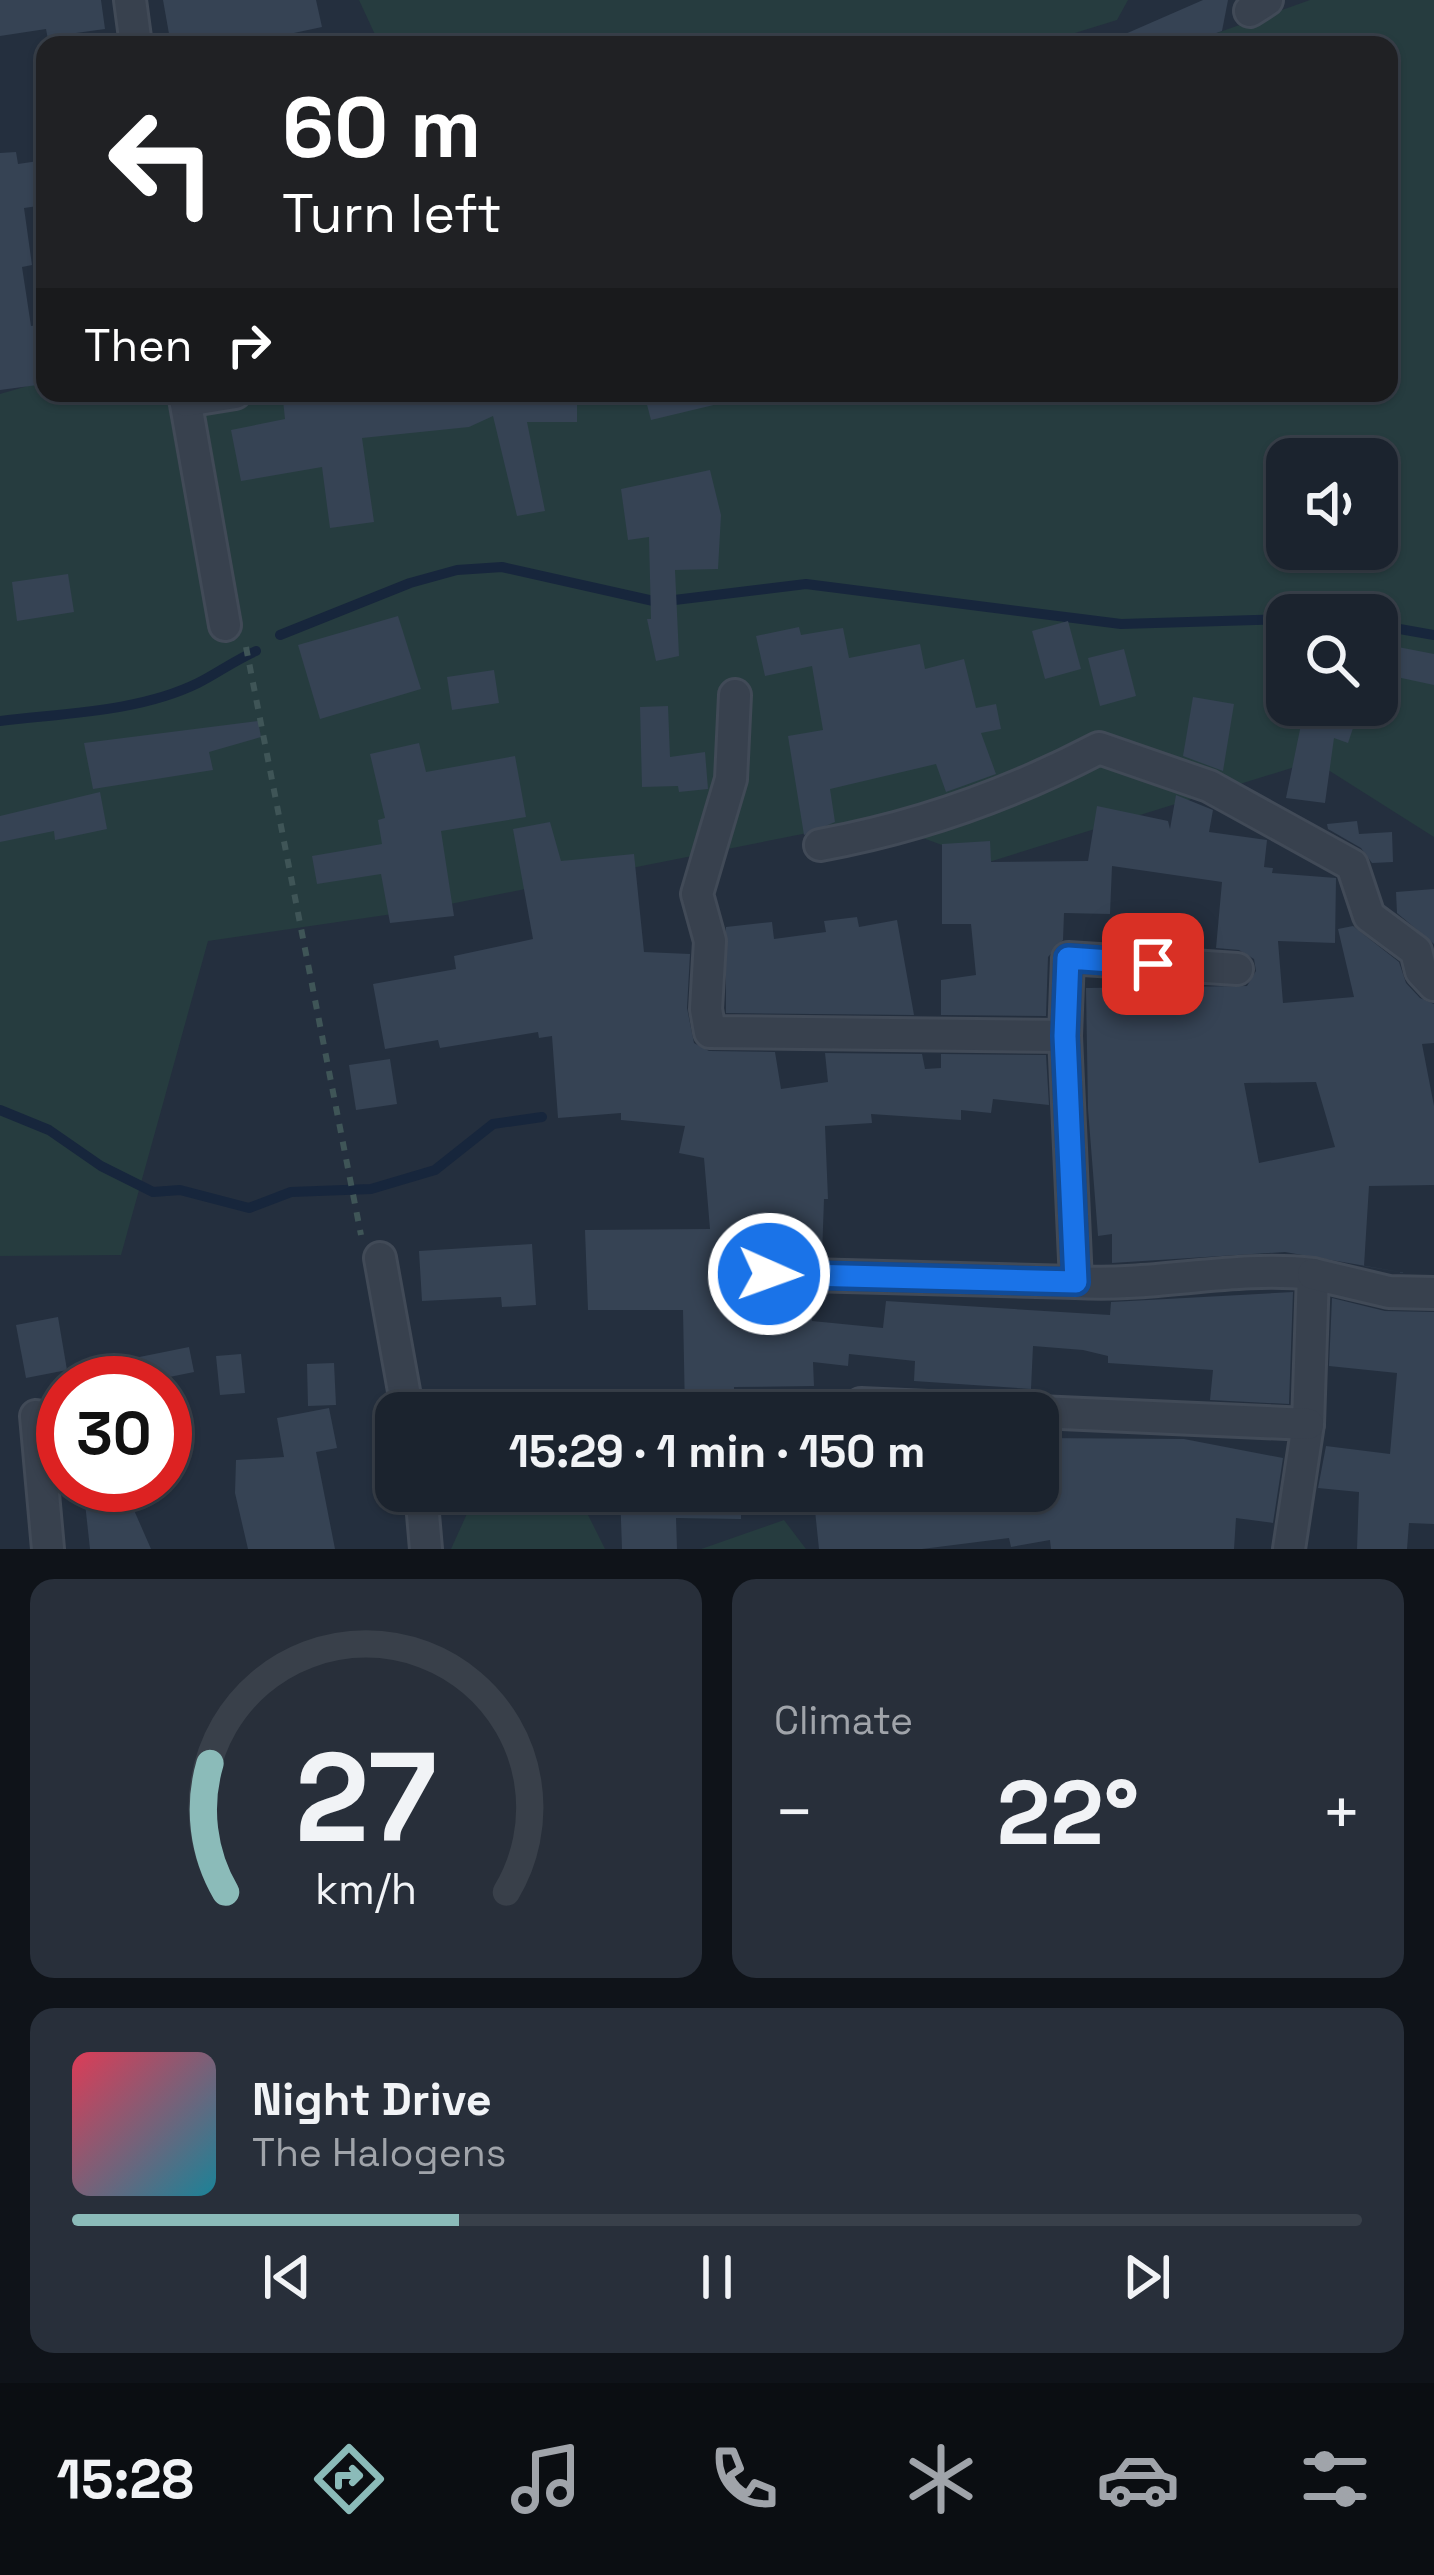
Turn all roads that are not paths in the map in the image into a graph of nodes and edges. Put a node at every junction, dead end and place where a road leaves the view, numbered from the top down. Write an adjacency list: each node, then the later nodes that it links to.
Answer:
1 (130, 0): 2 (street)
2 (135, 36)
3 (186, 402): 4 (street)
4 (235, 635)
5 (735, 695): 9 (street)
6 (820, 844): 8 (street)
7 (1238, 969): 9 (street)
8 (1434, 985)
9 (1065, 1036): 13 (street)
10 (372, 1256): 15 (street)
11 (769, 1274): 13 (street)
12 (1313, 1274): 13 (street); 14 (street); 17 (street)
13 (1076, 1282)
14 (1434, 1293)
15 (403, 1392)
16 (1059, 1412): 17 (street)
17 (1308, 1424): 22 (street)
18 (45, 1512): 20 (street)
19 (423, 1512): 21 (street)
20 (48, 1549)
21 (426, 1549)
22 (1289, 1549)

